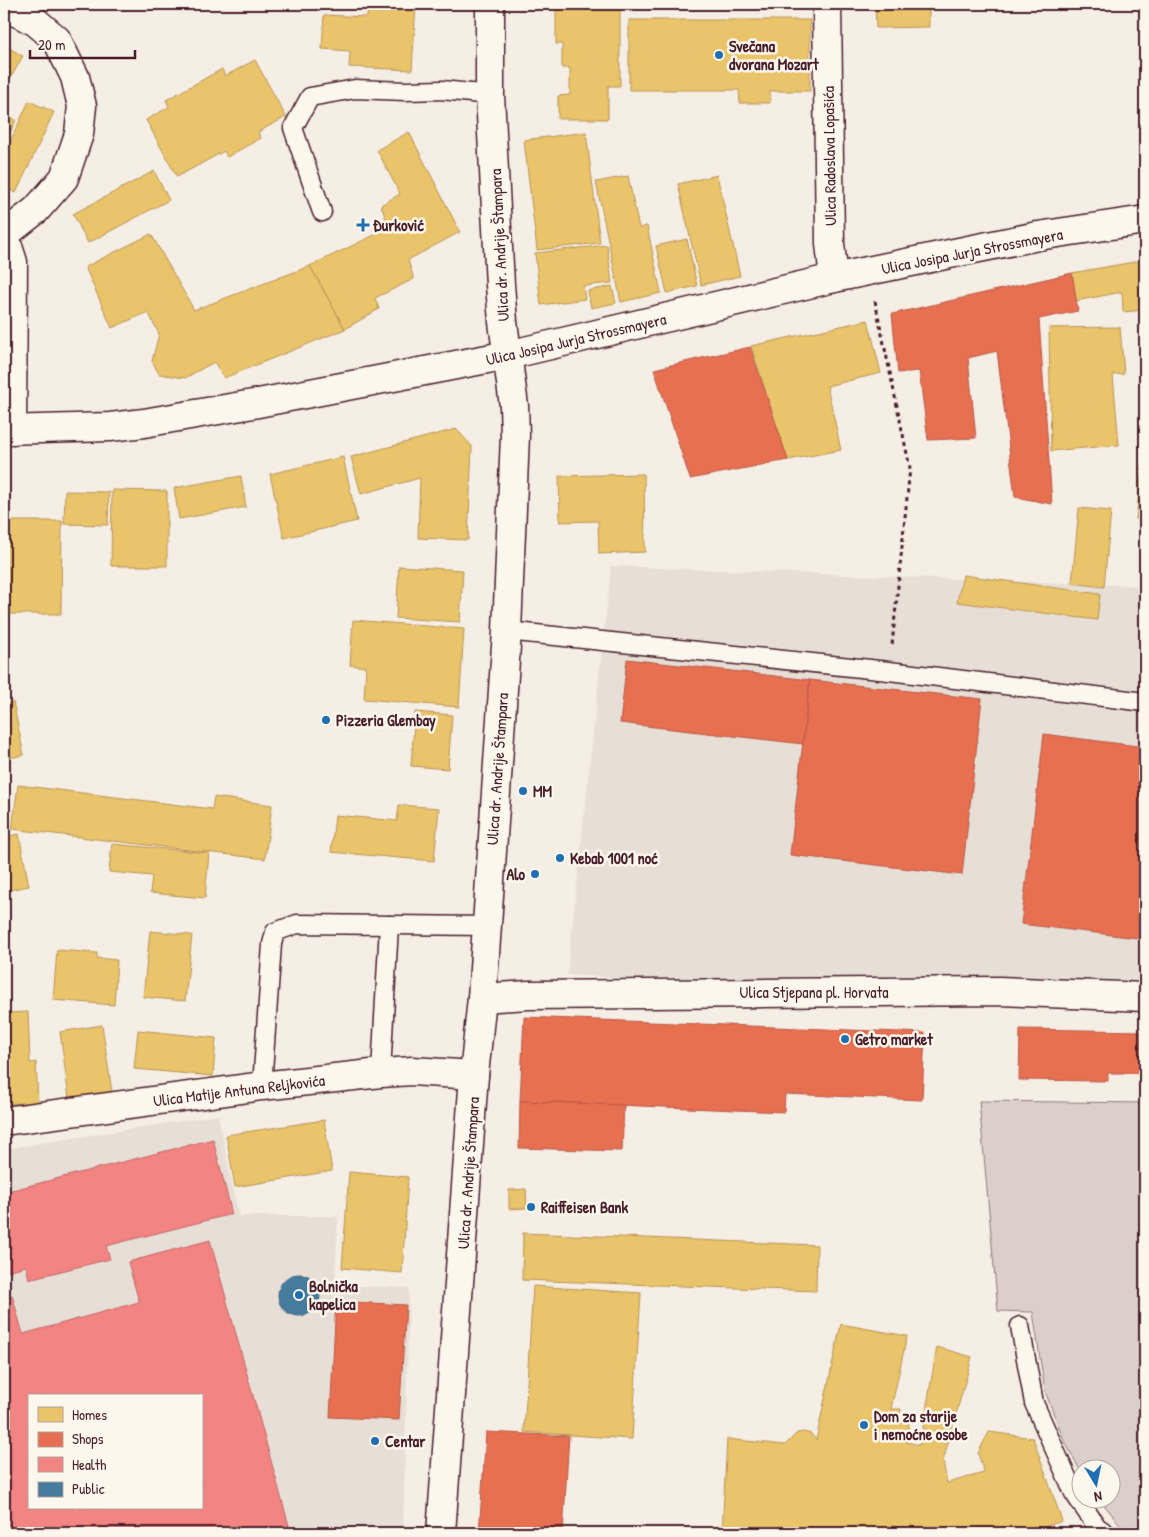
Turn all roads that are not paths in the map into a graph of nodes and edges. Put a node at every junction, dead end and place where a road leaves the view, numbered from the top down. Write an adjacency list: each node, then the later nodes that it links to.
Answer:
1 (490, 4): 4 (street, Ulica dr. Andrije Štampara)
2 (827, 4): 8 (street, Ulica Radoslava Lopašića)
3 (4, 6): 7 (street)
4 (490, 95): 5 (lane); 9 (street, Ulica dr. Andrije Štampara)
5 (322, 212)
6 (1145, 220): 8 (street, Ulica Josipa Jurja Strossmayera)
7 (4, 234): 10 (street)
8 (834, 278): 9 (street, Ulica Josipa Jurja Strossmayera)
9 (508, 355): 10 (street, Ulica Josipa Jurja Strossmayera); 11 (street, Ulica dr. Andrije Štampara)
10 (8, 430)
11 (506, 631): 12 (lane); 14 (street, Ulica dr. Andrije Štampara)
12 (1145, 702)
13 (389, 925): 14 (lane); 17 (lane); 19 (lane)
14 (487, 926): 16 (street, Ulica dr. Andrije Štampara)
15 (1145, 997): 16 (street, Ulica Stjepana pl. Horvata)
16 (482, 998): 18 (street, Ulica dr. Andrije Štampara)
17 (381, 1073): 18 (street, Ulica Matije Antuna Reljkovića); 19 (street, Ulica Matije Antuna Reljkovića)
18 (474, 1075): 22 (street, Ulica dr. Andrije Štampara)
19 (262, 1086): 20 (street, Ulica Matije Antuna Reljkovića)
20 (4, 1122)
21 (1020, 1326): 23 (lane)
22 (441, 1533)
23 (1106, 1533)

